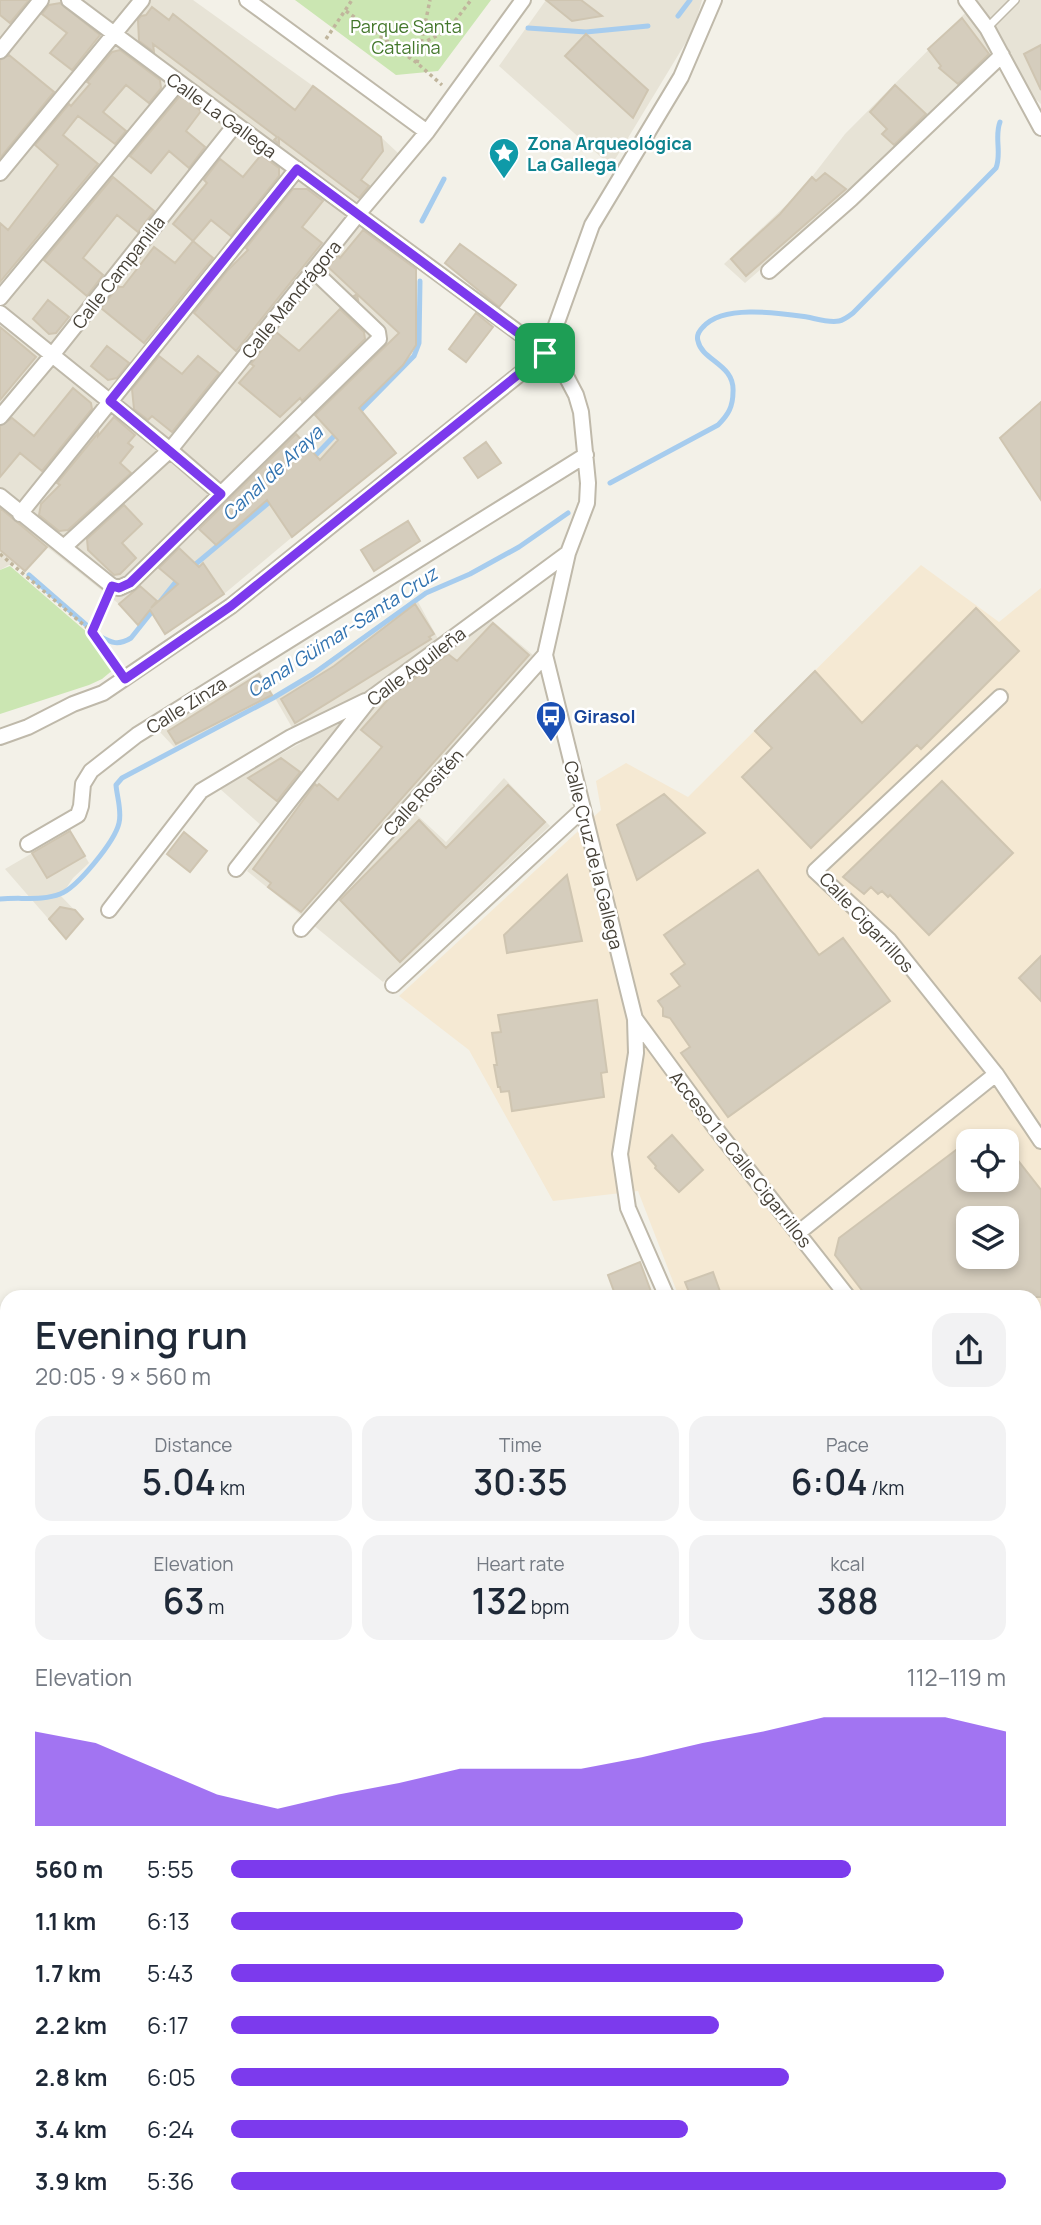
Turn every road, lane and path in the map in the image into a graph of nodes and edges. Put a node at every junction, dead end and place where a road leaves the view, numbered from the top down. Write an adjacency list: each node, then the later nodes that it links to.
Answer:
1 (41, 0): 16 (street)
2 (69, 0): 14 (street, Calle La Gallega)
3 (142, 0): 14 (street)
4 (247, 0): 17 (street)
5 (352, 0): 12 (path)
6 (430, 0): 15 (path)
7 (471, 0): 15 (path)
8 (523, 0): 21 (street, Calle Mandrágora)
9 (714, 0): 32 (street)
10 (966, 0): 13 (street)
11 (1015, 0): 13 (lane)
12 (346, 11): 17 (path); 19 (path)
13 (987, 28): 18 (street)
14 (115, 35): 20 (street, Calle La Gallega); 26 (street)
15 (421, 44): 19 (path)
16 (0, 51)
17 (316, 52): 24 (street)
18 (1002, 55): 23 (street); 29 (street)
19 (417, 63): 21 (path)
20 (178, 83): 22 (street, Calle La Gallega); 30 (street)
21 (455, 95): 24 (street, Calle Mandrágora)
22 (235, 125): 25 (street, Calle La Gallega); 33 (street, Calle Campanilla)
23 (1041, 128)
24 (427, 132): 27 (street, Calle Mandrágora)
25 (297, 169): 27 (street, Calle La Gallega); 34 (street)
26 (0, 173)
27 (359, 213): 28 (street, Calle Mandrágora); 32 (street, Calle La Gallega)
28 (314, 271): 36 (street, Calle Mandrágora); 38 (street)
29 (769, 271)
30 (0, 298)
31 (0, 313): 33 (street)
32 (545, 353): 37 (street, Calle Cruz de la Gallega); 47 (street)
33 (53, 354): 34 (street); 35 (street, Calle Campanilla)
34 (110, 401): 36 (street); 40 (street)
35 (0, 417)
36 (170, 450): 38 (street); 41 (street, Calle Mandrágora)
37 (586, 455): 43 (street, Calle Cruz de la Gallega); 52 (street, Calle Zinza)
38 (221, 494): 44 (street)
39 (0, 496): 40 (street)
40 (20, 514): 41 (street)
41 (64, 547): 44 (street)
42 (0, 554): 45 (path)
43 (568, 554): 46 (street, Calle Cruz de la Gallega); 49 (street, Calle Aguileña)
44 (112, 586): 45 (path)
45 (92, 632): 47 (path)
46 (545, 655): 51 (street, Calle Cruz de la Gallega); 55 (street, Calle Rositén)
47 (125, 679): 50 (street)
48 (1000, 697): 58 (street, Calle Cigarrillos)
49 (370, 699): 53 (street, Calle Aguileña); 54 (street)
50 (0, 737)
51 (582, 810): 56 (street); 57 (street, Calle Cruz de la Gallega)
52 (28, 844)
53 (236, 869)
54 (108, 910)
55 (300, 929)
56 (393, 985)
57 (635, 1019): 60 (street, Acceso 1 a Calle Cigarrillos); 61 (street, Calle Cruz de la Gallega)
58 (996, 1074): 59 (street, Calle Cigarrillos); 60 (street)
59 (1041, 1142)
60 (798, 1233): 62 (street, Acceso 1 a Calle Cigarrillos)
61 (664, 1290)
62 (843, 1290)

